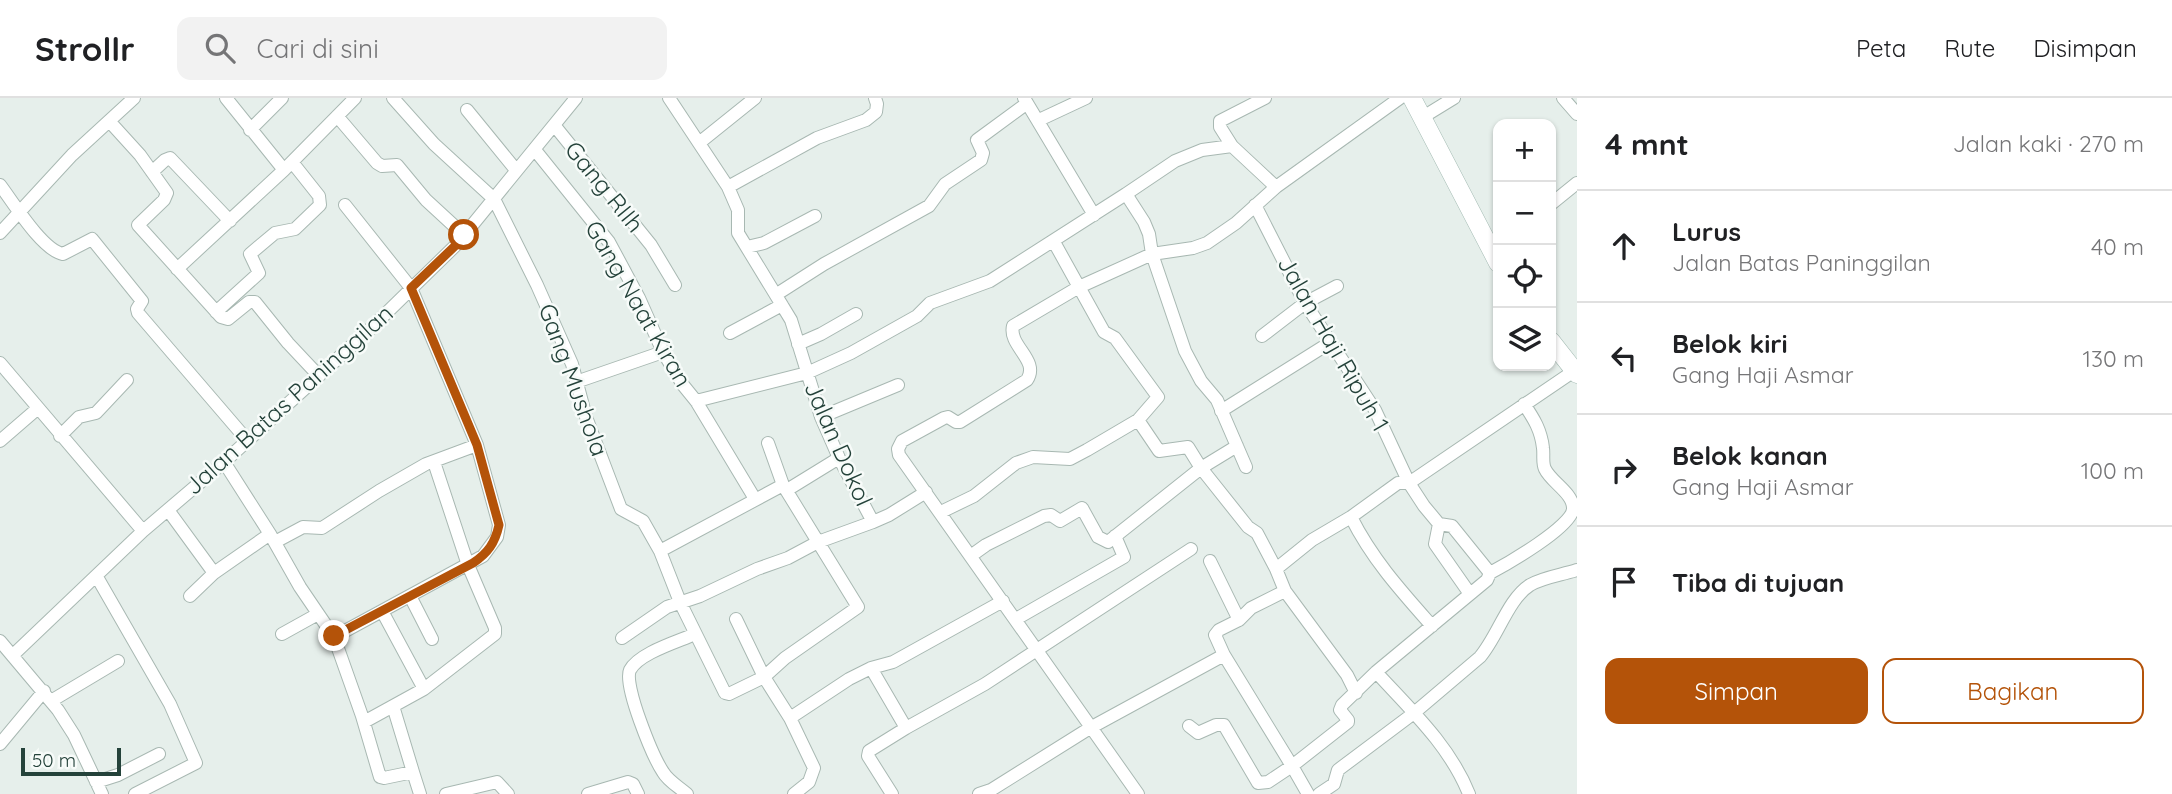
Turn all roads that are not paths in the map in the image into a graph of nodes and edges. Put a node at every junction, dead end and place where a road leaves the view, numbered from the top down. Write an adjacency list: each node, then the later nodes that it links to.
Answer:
1 (134, 98): 22 (street)
2 (226, 98): 24 (street)
3 (282, 98): 24 (street)
4 (355, 98): 19 (street)
5 (393, 98): 36 (street)
6 (576, 98): 23 (street, Jalan Batas Paninggilan)
7 (669, 98): 25 (street, Jalan Dokol)
8 (755, 98): 25 (street)
9 (875, 98): 33 (street)
10 (1086, 98): 21 (street)
11 (1265, 98): 26 (street)
12 (1400, 98): 34 (street)
13 (1412, 98): 20 (main road)
14 (1454, 98): 20 (street)
15 (1563, 98): 18 (street)
16 (1025, 101): 21 (street); 55 (street)
17 (467, 110): 29 (street)
18 (1577, 114)
19 (337, 116): 28 (street); 45 (street)
20 (1423, 117): 48 (main road)
21 (1039, 120): 41 (street)
22 (110, 122): 30 (street); 40 (street)
23 (554, 125): 27 (street, Jalan Batas Paninggilan); 51 (street, Gang RIIh)
24 (250, 130): 28 (street)
25 (699, 143): 33 (street, Jalan Dokol)
26 (1232, 146): 34 (street); 35 (street)
27 (535, 150): 29 (street, Jalan Batas Paninggilan); 64 (street, Gang Naat Kiran)
28 (288, 166): 43 (street); 57 (street)
29 (516, 170): 36 (street, Jalan Batas Paninggilan)
30 (152, 172): 43 (street); 50 (street)
31 (1577, 183): 37 (street)
32 (0, 185): 40 (street)
33 (728, 187): 47 (street, Jalan Dokol)
34 (1276, 187): 39 (street)
35 (1126, 194): 41 (street); 49 (street)
36 (494, 199): 45 (street, Jalan Batas Paninggilan); 70 (street, Gang Mushola)
37 (1556, 200)
38 (345, 205): 54 (street)
39 (1255, 205): 49 (street); 56 (street, Jalan Haji Ripuh 1)
40 (20, 212): 44 (street); 79 (street)
41 (1094, 215): 46 (street)
42 (815, 216): 47 (street)
43 (230, 221): 50 (street)
44 (0, 233)
45 (464, 235): 54 (street, Jalan Batas Paninggilan)
46 (1054, 242): 53 (street); 67 (street)
47 (747, 247): 55 (street, Jalan Dokol)
48 (1493, 247)
49 (1152, 254): 53 (street); 75 (street)
50 (177, 269): 57 (street)
51 (675, 285)
52 (1338, 286): 56 (street)
53 (1079, 287): 77 (street); 91 (street)
54 (411, 288): 68 (street, Jalan Batas Paninggilan); 82 (street)
55 (780, 300): 59 (street); 62 (street, Jalan Dokol)
56 (1305, 303): 60 (street); 61 (street, Jalan Haji Ripuh 1)
57 (216, 312): 68 (street)
58 (856, 314): 62 (street)
59 (730, 332)
60 (1262, 336)
61 (1331, 342): 75 (street); 89 (street, Jalan Haji Ripuh 1)
62 (799, 344): 67 (street, Jalan Dokol)
63 (1556, 347): 66 (main road)
64 (663, 352): 70 (street); 72 (street, Gang Naat Kiran)
65 (0, 363): 74 (street)
66 (1575, 372): 73 (street)
67 (807, 373): 72 (street); 76 (street, Jalan Dokol)
68 (318, 376): 79 (street, Jalan Batas Paninggilan)
69 (127, 380): 78 (street)
70 (576, 382): 103 (street, Gang Mushola)
71 (898, 385): 76 (street)
72 (696, 401): 92 (street, Gang Naat Kiran)
73 (1524, 404): 89 (street); 110 (street)
74 (37, 409): 78 (street); 80 (street)
75 (1221, 411): 83 (street)
76 (821, 417): 84 (street, Jalan Dokol)
77 (1138, 420): 88 (street); 94 (street)
78 (60, 436): 98 (street)
79 (247, 440): 85 (street, Jalan Batas Paninggilan)
80 (0, 442)
81 (768, 443): 90 (street)
82 (477, 445): 86 (street); 106 (street)
83 (1237, 446): 87 (street); 88 (street)
84 (839, 458): 90 (street); 96 (street, Jalan Dokol)
85 (224, 462): 93 (street, Jalan Batas Paninggilan); 100 (street)
86 (434, 462): 100 (street); 106 (street)
87 (1246, 467)
88 (1201, 468): 99 (street); 107 (street)
89 (1409, 483): 95 (street); 97 (street, Jalan Haji Ripuh 1)
90 (785, 487): 92 (street); 101 (street)
91 (926, 492): 94 (street); 96 (street, Jalan Dokol)
92 (755, 499): 103 (street)
93 (168, 510): 98 (street, Jalan Batas Paninggilan); 109 (street)
94 (941, 512): 104 (street)
95 (1351, 517): 107 (street); 123 (street)
96 (873, 522): 101 (street)
97 (1439, 524): 110 (street); 113 (street)
98 (143, 531): 111 (street, Jalan Batas Paninggilan)
99 (1115, 536): 104 (street); 121 (street)
100 (273, 538): 109 (street); 119 (street)
101 (818, 542): 117 (street); 136 (street)
102 (1191, 549): 130 (street)
103 (660, 551): 117 (street, Gang Mushola)
104 (972, 555): 116 (street)
105 (1210, 561): 122 (street)
106 (468, 565): 115 (street); 137 (street)
107 (1276, 569): 112 (street)
108 (1577, 570): 141 (street)
109 (214, 573): 114 (street)
110 (1490, 573): 113 (street)
111 (97, 577): 132 (street, Jalan Batas Paninggilan); 154 (street)
112 (1285, 591): 122 (street); 138 (street)
113 (1470, 594): 123 (street)
114 (190, 596)
115 (411, 596): 118 (street); 128 (street)
116 (1003, 601): 121 (street); 134 (street)
117 (680, 602): 125 (street, Gang Mushola); 127 (street)
118 (382, 611): 126 (street); 137 (street)
119 (318, 614): 124 (street); 126 (street)
120 (736, 619): 136 (street)
121 (1016, 619): 130 (street)
122 (1239, 620): 131 (street)
123 (1432, 626): 135 (street)
124 (282, 634)
125 (695, 634): 136 (street, Gang Mushola); 159 (street)
126 (334, 636): 143 (street)
127 (622, 638)
128 (432, 639)
129 (0, 641): 132 (street)
130 (1037, 650): 145 (street); 146 (street)
131 (1224, 655): 146 (street); 149 (street)
132 (8, 656): 139 (street)
133 (118, 661): 139 (street)
134 (871, 668): 142 (street); 145 (street)
135 (1376, 673): 138 (street); 141 (street)
136 (764, 677): 142 (street)
137 (424, 688): 140 (street)
138 (1356, 693): 149 (street)
139 (48, 696): 147 (street); 151 (street)
140 (393, 706): 143 (street); 150 (street)
141 (1414, 713): 164 (street); 165 (street)
142 (790, 718): 160 (street)
143 (364, 722): 150 (street)
144 (1189, 726): 149 (street)
145 (906, 728): 161 (street)
146 (1090, 728): 153 (street); 162 (street)
147 (0, 744)
148 (159, 754): 151 (street)
149 (1292, 766): 163 (street)
150 (412, 772): 152 (street)
151 (100, 791)
152 (414, 793)
153 (1135, 793)
154 (135, 794)
155 (446, 794): 156 (street)
156 (508, 794)
157 (588, 794): 158 (street)
158 (638, 794)
159 (687, 794)
160 (794, 794)
161 (892, 794)
162 (979, 794)
163 (1308, 794)
164 (1319, 794)
165 (1469, 794)

